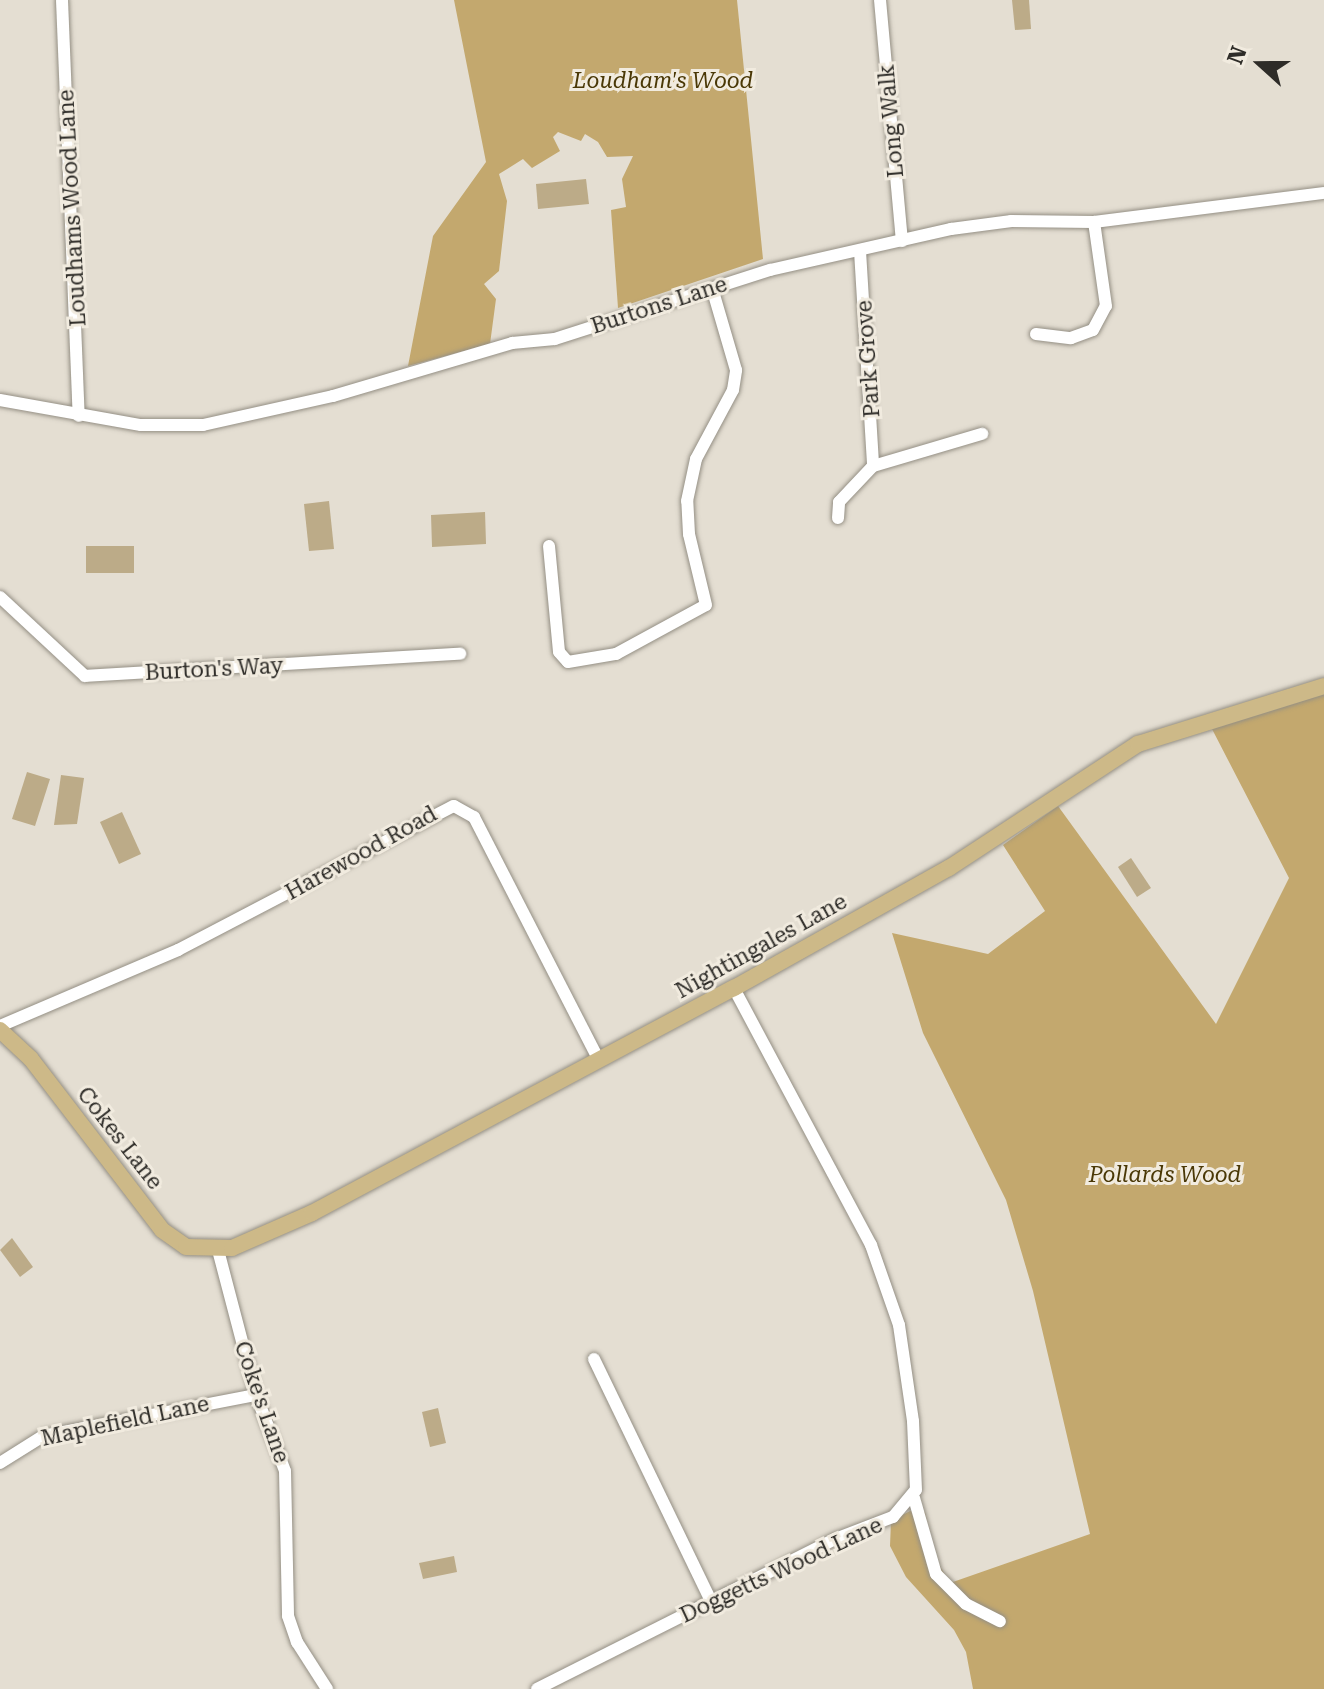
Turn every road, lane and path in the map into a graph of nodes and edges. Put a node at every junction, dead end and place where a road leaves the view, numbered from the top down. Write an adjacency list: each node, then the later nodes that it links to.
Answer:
1 (62, 0): 10 (street, Loudhams Wood Lane)
2 (880, 0): 5 (street, Long Walk)
3 (1324, 193): 4 (street, Burtons Lane)
4 (1094, 222): 5 (street, Burtons Lane); 8 (street)
5 (902, 241): 6 (street, Burtons Lane)
6 (860, 251): 7 (street, Burtons Lane); 12 (street, Park Grove)
7 (712, 288): 10 (street, Burtons Lane); 14 (street)
8 (1036, 334)
9 (0, 400): 10 (street, Burtons Lane)
10 (79, 416)
11 (982, 434): 12 (street)
12 (873, 466): 13 (street)
13 (838, 518)
14 (549, 546)
15 (0, 597): 16 (street, Burton's Way)
16 (460, 654)
17 (1324, 686): 18 (main road, Nightingales Lane)
18 (734, 988): 20 (main road, Nightingales Lane); 25 (street)
19 (0, 1028): 20 (street, Harewood Road); 21 (main road, Cokes Lane)
20 (599, 1060): 21 (main road, Nightingales Lane)
21 (218, 1250): 23 (street, Coke's Lane)
22 (594, 1359): 26 (street)
23 (256, 1395): 24 (street, Maplefield Lane); 28 (street, Coke's Lane)
24 (0, 1463)
25 (914, 1498): 26 (street, Doggetts Wood Lane); 27 (street)
26 (711, 1601): 29 (street, Doggetts Wood Lane)
27 (1000, 1621)
28 (327, 1689)
29 (537, 1689)

